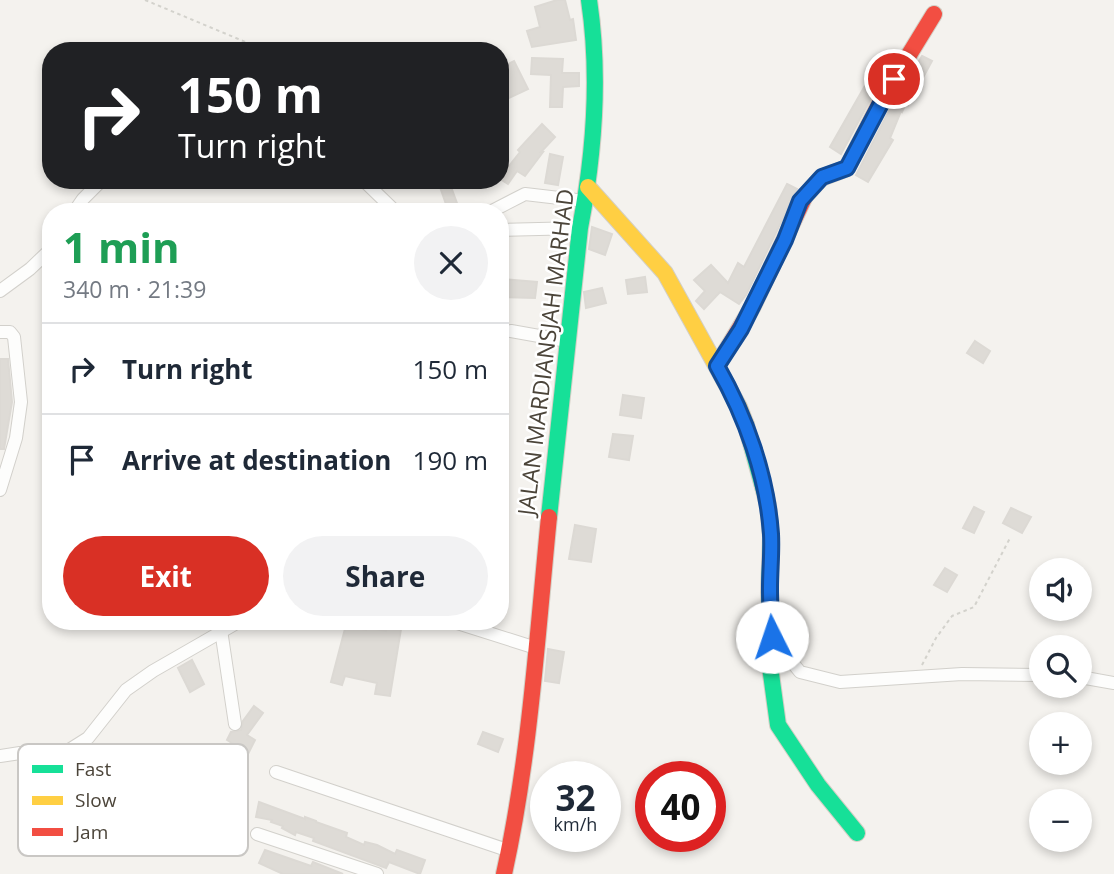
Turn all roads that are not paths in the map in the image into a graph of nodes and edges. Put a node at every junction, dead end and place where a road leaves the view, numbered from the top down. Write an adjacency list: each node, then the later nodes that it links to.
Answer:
1 (589, 0): 5 (street, JALAN MARDIANSJAH MARHAD)
2 (934, 14): 16 (street)
3 (93, 189): 6 (street)
4 (372, 189): 7 (street)
5 (586, 194): 8 (street); 9 (street, JALAN MARDIANSJAH MARHAD); 16 (street)
6 (80, 203)
7 (387, 203)
8 (508, 203)
9 (580, 228): 10 (street); 15 (street, JALAN MARDIANSJAH MARHAD)
10 (509, 230)
11 (42, 258): 12 (street)
12 (0, 291)
13 (511, 331): 15 (street)
14 (0, 332): 17 (street)
15 (567, 341): 21 (street, JALAN MARDIANSJAH MARHAD)
16 (717, 366): 20 (street)
17 (0, 490)
18 (221, 630): 25 (street); 26 (street)
19 (485, 630): 21 (street)
20 (772, 637): 22 (street); 30 (street)
21 (536, 648): 32 (street, JALAN MARDIANSJAH MARHAD)
22 (1029, 676)
23 (1092, 679): 24 (street)
24 (1114, 683)
25 (235, 724)
26 (78, 744)
27 (18, 753): 28 (street)
28 (0, 756)
29 (276, 772): 32 (street)
30 (858, 833)
31 (257, 834): 33 (street)
32 (510, 851): 34 (street, JALAN MARDIANSJAH MARHAD)
33 (377, 874)
34 (504, 874)

